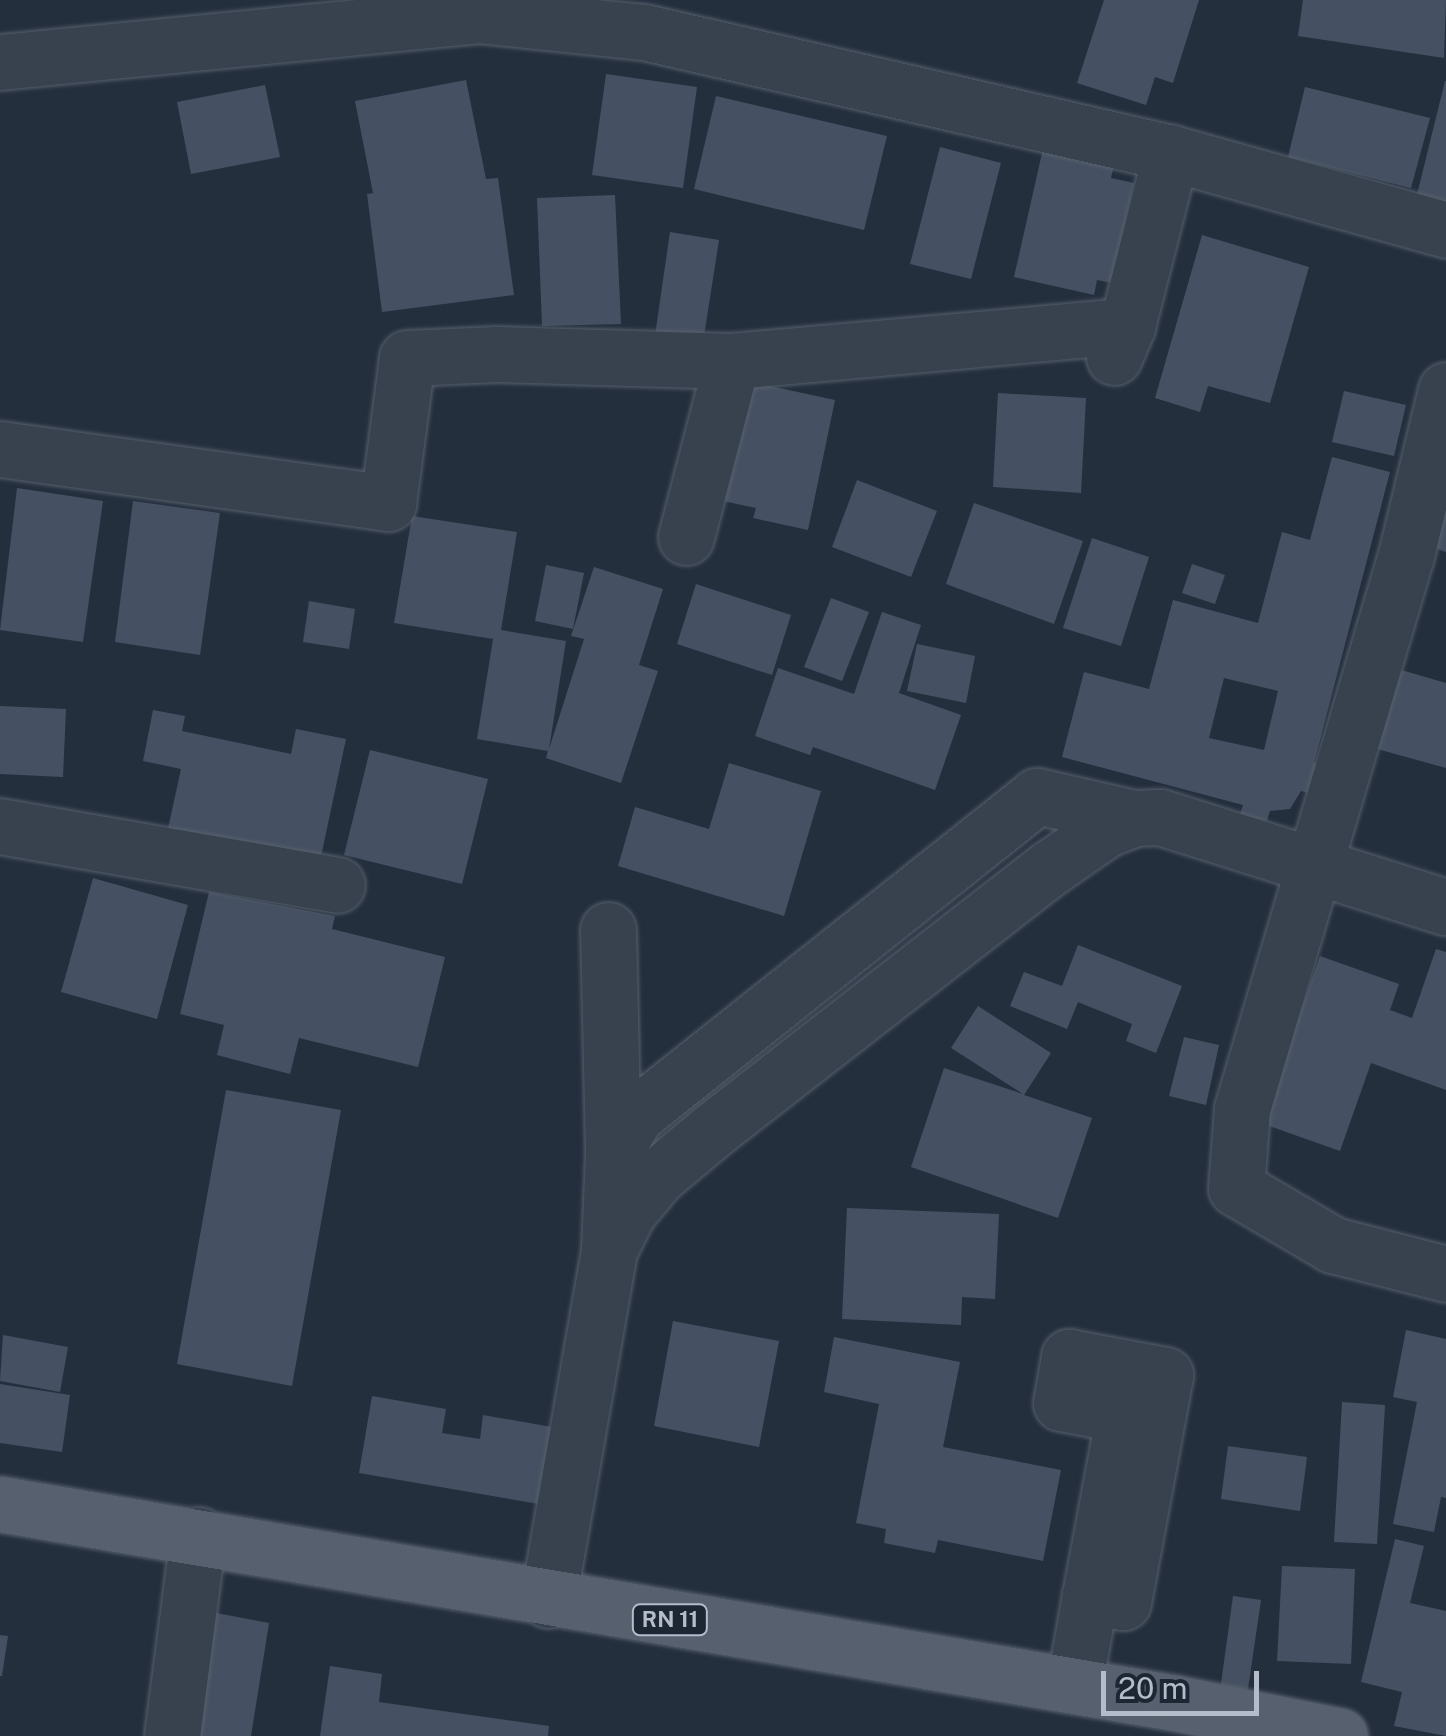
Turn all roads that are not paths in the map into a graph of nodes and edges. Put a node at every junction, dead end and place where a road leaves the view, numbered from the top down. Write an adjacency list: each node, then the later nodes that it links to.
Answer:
1 (324, 16): 2 (street); 3 (street)
2 (643, 16): 4 (street)
3 (0, 62)
4 (1170, 153): 5 (street); 6 (street)
5 (1446, 230)
6 (732, 361): 8 (street); 9 (street)
7 (1446, 390): 10 (street)
8 (0, 449)
9 (686, 538)
10 (1426, 561): 13 (street)
11 (1134, 818): 13 (street); 17 (street); 18 (street)
12 (0, 826): 14 (street)
13 (1316, 866): 15 (street); 19 (street)
14 (337, 885)
15 (1446, 907)
16 (608, 930): 17 (street)
17 (614, 1154): 18 (street)
18 (609, 1250): 23 (street)
19 (1446, 1274)
20 (0, 1504): 21 (main road, RN 11)
21 (198, 1535): 23 (main road, RN 11); 26 (street)
22 (1090, 1596): 24 (street)
23 (548, 1600): 24 (main road, RN 11)
24 (1074, 1686): 25 (main road, RN 11)
25 (1172, 1720): 27 (main road, RN 11)
26 (172, 1736)
27 (1340, 1736)

